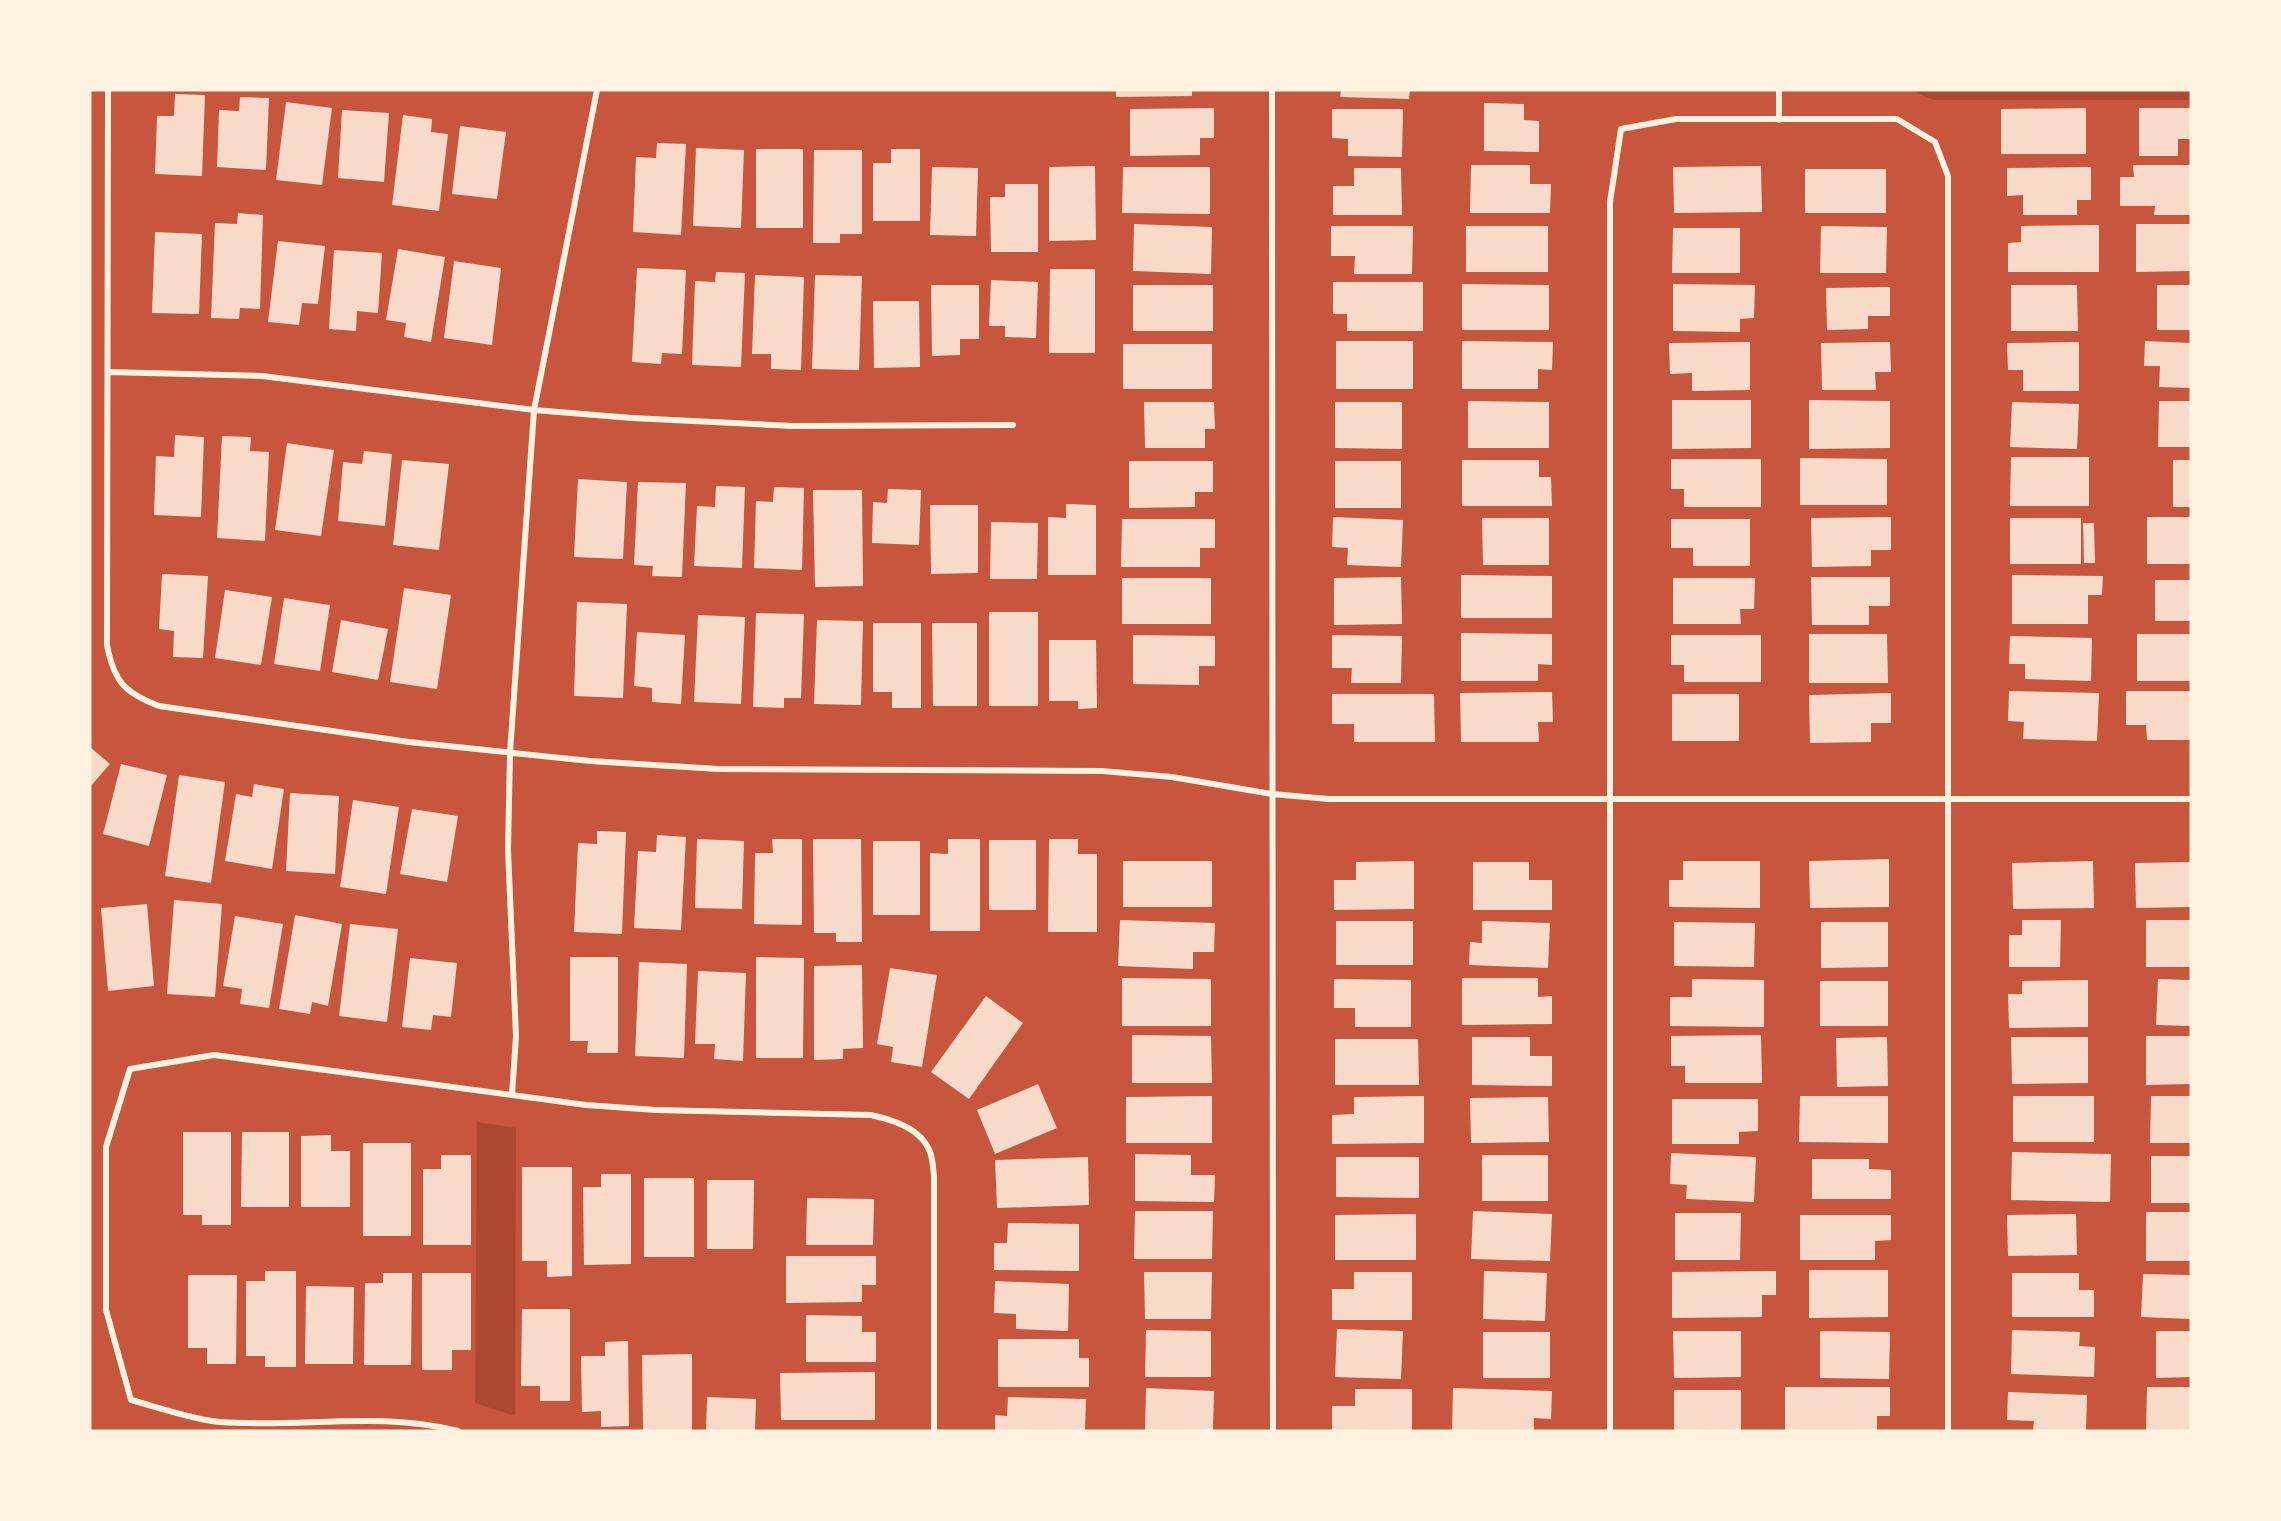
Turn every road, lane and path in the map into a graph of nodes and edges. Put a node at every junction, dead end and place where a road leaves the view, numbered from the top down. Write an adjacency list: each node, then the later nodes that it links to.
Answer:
1 (108, 90): 6 (street)
2 (597, 90): 7 (street)
3 (1272, 90): 10 (street)
4 (1779, 90): 5 (street)
5 (1779, 120): 11 (street); 12 (street)
6 (108, 372): 7 (street); 9 (street)
7 (534, 410): 8 (street); 9 (street)
8 (1013, 425)
9 (510, 753): 10 (street); 14 (street)
10 (1272, 794): 11 (street); 17 (street)
11 (1610, 799): 12 (street); 18 (street)
12 (1948, 799): 13 (street); 19 (street)
13 (2191, 799)
14 (512, 1095): 15 (street); 16 (street)
15 (458, 1431)
16 (934, 1431)
17 (1273, 1431)
18 (1610, 1431)
19 (1948, 1431)

